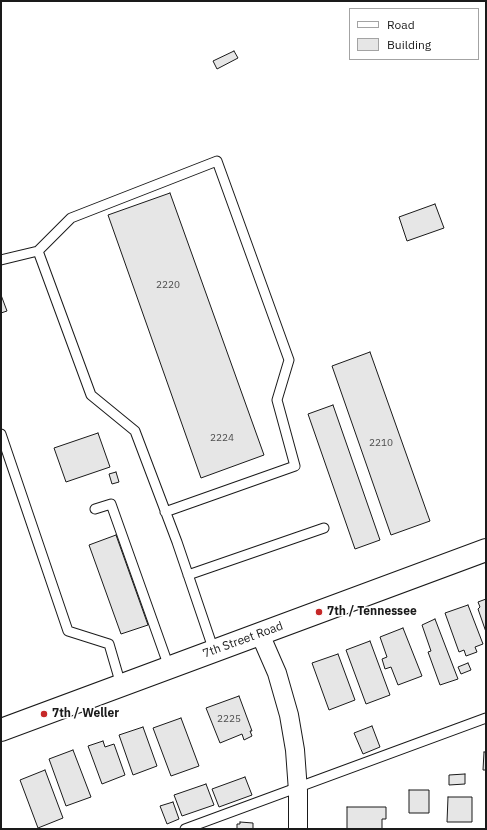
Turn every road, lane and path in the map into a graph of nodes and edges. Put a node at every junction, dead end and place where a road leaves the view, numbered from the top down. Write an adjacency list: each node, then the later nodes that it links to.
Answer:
1 (38, 251): 2 (lane); 5 (lane); 5 (lane)
2 (1, 260)
3 (1, 434): 12 (lane)
4 (95, 509): 11 (lane)
5 (165, 512): 8 (lane)
6 (324, 528): 8 (lane)
7 (486, 550): 9 (main road, 7th Street Road)
8 (188, 575): 10 (lane)
9 (260, 634): 10 (main road, 7th Street Road); 15 (street)
10 (214, 650): 11 (main road, 7th Street Road)
11 (169, 668): 12 (main road, 7th Street Road)
12 (121, 685): 14 (main road, 7th Street Road)
13 (486, 718): 15 (lane)
14 (1, 730)
15 (298, 788): 16 (lane); 17 (street)
16 (185, 829)
17 (298, 829)

